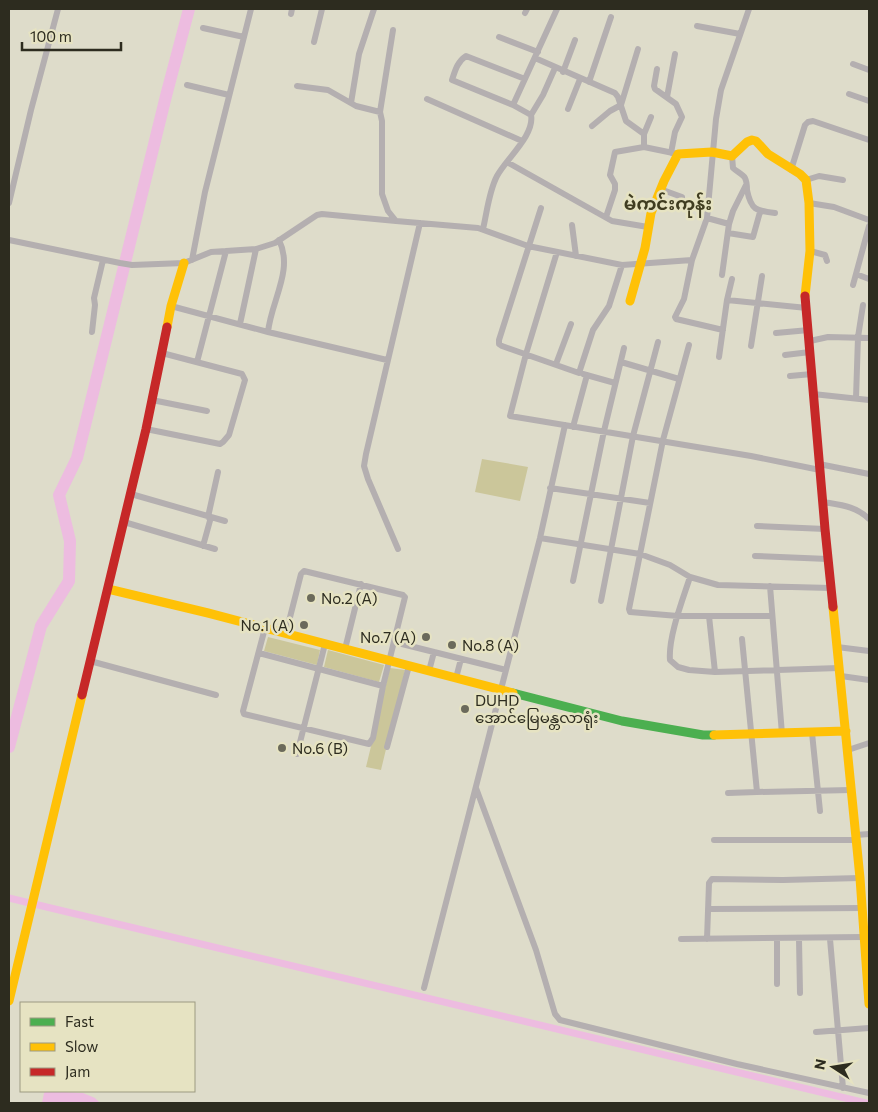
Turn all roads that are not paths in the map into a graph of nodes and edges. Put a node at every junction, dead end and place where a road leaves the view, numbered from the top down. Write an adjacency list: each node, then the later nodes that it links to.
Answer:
1 (58, 9): 57 (street)
2 (251, 9): 12 (street)
3 (320, 9): 15 (street)
4 (374, 9): 34 (street)
5 (557, 9): 18 (street)
6 (749, 9): 11 (street)
7 (612, 17): 26 (street)
8 (697, 26): 11 (street)
9 (202, 28): 12 (street)
10 (393, 30): 38 (street)
11 (740, 34): 46 (street)
12 (244, 37): 30 (street)
13 (500, 37): 18 (street)
14 (575, 40): 23 (street)
15 (314, 42)
16 (638, 48): 36 (street)
17 (675, 54): 31 (street)
18 (536, 55): 20 (street); 24 (street)
19 (853, 64): 22 (street)
20 (555, 68): 23 (street); 39 (street)
21 (656, 69): 31 (street)
22 (869, 70)
23 (564, 72): 25 (street)
24 (526, 79): 35 (street); 35 (street)
25 (580, 79): 26 (street); 37 (street)
26 (589, 82): 36 (street)
27 (187, 85): 30 (street)
28 (297, 86): 34 (street)
29 (849, 94): 33 (street)
30 (229, 96): 83 (street)
31 (667, 97): 47 (street)
32 (427, 99): 44 (street)
33 (869, 102)
34 (351, 103): 38 (street)
35 (513, 105): 39 (street)
36 (621, 105): 41 (street); 42 (street)
37 (568, 109)
38 (380, 112): 64 (street)
39 (531, 115): 44 (street)
40 (651, 117): 42 (street)
41 (592, 126)
42 (644, 134): 45 (street)
43 (869, 140): 50 (street)
44 (522, 141): 49 (street)
45 (644, 147): 47 (street); 61 (street)
46 (712, 152): 47 (street); 48 (street); 62 (street)
47 (674, 154): 54 (street)
48 (732, 156): 50 (street); 53 (street)
49 (508, 162): 61 (street); 70 (street)
50 (788, 168): 51 (street)
51 (806, 180): 52 (street); 56 (street)
52 (843, 180)
53 (746, 185): 59 (street); 66 (street)
54 (660, 189): 55 (street); 69 (street)
55 (682, 197)
56 (809, 203): 63 (street); 76 (street)
57 (9, 204)
58 (541, 208): 74 (street)
59 (760, 212): 60 (street); 71 (street)
60 (775, 213)
61 (606, 217): 69 (street)
62 (707, 218): 66 (street); 81 (street)
63 (869, 220)
64 (396, 221): 65 (street); 73 (street)
65 (420, 223): 70 (street); 118 (street)
66 (729, 224): 71 (street)
67 (572, 225): 79 (street)
68 (869, 226): 86 (street)
69 (648, 227): 84 (street)
70 (483, 229): 74 (street)
71 (728, 233): 87 (street)
72 (9, 240): 80 (street)
73 (280, 240): 75 (street); 104 (street)
74 (528, 246): 78 (street); 115 (street)
75 (256, 250): 77 (street); 99 (street)
76 (810, 250): 82 (street); 97 (street)
77 (226, 251): 83 (street); 98 (street)
78 (557, 252): 79 (street); 115 (street)
79 (576, 256): 85 (street)
80 (103, 260): 83 (street); 103 (street)
81 (692, 260): 84 (street); 101 (street)
82 (827, 261)
83 (188, 262): 96 (street)
84 (641, 262): 85 (street); 93 (street)
85 (622, 264): 123 (street)
86 (856, 274): 90 (street); 91 (street)
87 (722, 275)
88 (762, 276): 94 (street)
89 (732, 279): 92 (street)
90 (869, 279)
91 (853, 285)
92 (727, 300): 94 (street); 101 (street)
93 (630, 301)
94 (758, 303): 97 (street); 111 (street)
95 (863, 305): 106 (street)
96 (171, 306): 98 (street); 114 (street)
97 (806, 308): 102 (street)
98 (209, 316): 99 (street); 119 (street)
99 (240, 324): 104 (street)
100 (571, 324): 121 (street)
101 (723, 330): 117 (street)
102 (809, 330): 105 (street); 108 (street)
103 (92, 332)
104 (268, 332): 118 (street)
105 (776, 333)
106 (858, 337): 107 (street); 108 (street); 130 (street)
107 (869, 338)
108 (810, 341): 113 (street)
109 (658, 342): 122 (street)
110 (689, 344): 127 (street)
111 (751, 346)
112 (624, 348): 120 (street)
113 (810, 352): 116 (street); 124 (street)
114 (162, 353): 119 (street); 131 (street)
115 (526, 354): 121 (street); 134 (street)
116 (786, 355)
117 (720, 357)
118 (387, 360): 159 (street)
119 (196, 362): 136 (street)
120 (621, 362): 122 (street); 128 (street)
121 (556, 364): 123 (street)
122 (651, 372): 127 (street); 138 (street)
123 (579, 373): 125 (street)
124 (812, 374): 126 (street); 129 (street)
125 (587, 375): 128 (street); 135 (street)
126 (790, 376)
127 (679, 379): 139 (street)
128 (616, 384): 137 (street)
129 (813, 394): 130 (street); 140 (street)
130 (856, 398): 132 (street)
131 (152, 400): 133 (street); 136 (street)
132 (869, 400)
133 (207, 410)
134 (565, 425): 135 (street); 143 (street)
135 (573, 427): 137 (street)
136 (146, 429): 144 (street)
137 (604, 431): 138 (street); 145 (street)
138 (633, 436): 139 (street); 146 (street)
139 (663, 440): 140 (street); 148 (street)
140 (820, 467): 142 (street); 147 (street)
141 (218, 472): 149 (street)
142 (869, 474)
143 (550, 488): 145 (street); 155 (street)
144 (131, 494): 149 (street); 152 (street)
145 (592, 495): 146 (street); 156 (street)
146 (620, 498): 148 (street); 160 (street)
147 (823, 502): 150 (street); 154 (street)
148 (650, 503): 161 (street)
149 (209, 517): 151 (street); 157 (street)
150 (869, 519)
151 (225, 521)
152 (124, 522): 157 (street); 169 (street)
153 (757, 526): 154 (street)
154 (825, 529): 163 (street)
155 (540, 538): 156 (street); 190 (street)
156 (582, 545): 160 (street); 165 (street)
157 (203, 546): 158 (street)
158 (215, 549)
159 (398, 549)
160 (610, 549): 161 (street); 170 (street)
161 (640, 554): 164 (street); 171 (street)
162 (755, 556): 163 (street)
163 (828, 559): 168 (street)
164 (690, 577): 167 (street); 171 (street)
165 (573, 581)
166 (362, 584): 175 (street); 177 (street); 180 (street)
167 (770, 586): 168 (street); 173 (street)
168 (831, 588): 179 (street)
169 (108, 589): 174 (street); 186 (street)
170 (601, 600)
171 (678, 616): 172 (street); 193 (street)
172 (709, 616): 173 (street); 193 (street)
173 (772, 616): 188 (street)
174 (265, 628): 175 (street); 183 (street)
175 (286, 633): 178 (street)
176 (742, 639): 191 (street)
177 (394, 642): 182 (street); 185 (street)
178 (325, 644): 180 (street); 189 (street)
179 (837, 648): 181 (street); 194 (street)
180 (345, 649): 185 (street)
181 (869, 651)
182 (434, 652): 184 (street); 192 (street)
183 (259, 653): 189 (street); 200 (street)
184 (461, 659): 190 (street); 195 (street)
185 (389, 660): 187 (street); 197 (street)
186 (90, 661): 199 (street); 231 (street)
187 (409, 666): 192 (street); 206 (street)
188 (776, 669): 191 (street); 194 (street); 203 (street)
189 (319, 670): 197 (street); 200 (street)
190 (506, 670): 198 (street)
191 (745, 670): 193 (street); 204 (street)
192 (429, 671): 195 (street)
193 (715, 672)
194 (840, 672): 196 (street); 201 (street)
195 (456, 678): 198 (street)
196 (869, 680)
197 (383, 686): 200 (street)
198 (501, 690): 204 (street); 209 (street)
199 (216, 695)
200 (303, 728): 208 (street)
201 (846, 731): 202 (street); 207 (street)
202 (812, 733): 203 (street); 211 (street)
203 (782, 734): 204 (street)
204 (751, 735): 212 (street)
205 (869, 743): 207 (street)
206 (386, 747)
207 (848, 750): 210 (street)
208 (297, 754)
209 (476, 787): 229 (street); 236 (street)
210 (851, 790): 211 (street); 216 (street)
211 (818, 791): 212 (street); 214 (street)
212 (757, 792): 213 (street)
213 (728, 793)
214 (820, 811)
215 (869, 834): 216 (street)
216 (856, 838): 217 (street); 218 (street)
217 (714, 840)
218 (860, 878): 219 (street); 220 (street)
219 (862, 908): 220 (street); 221 (street)
220 (708, 909): 224 (street)
221 (864, 937): 222 (street); 228 (street)
222 (830, 938): 226 (street); 234 (street)
223 (681, 939): 224 (street)
224 (708, 939): 225 (street)
225 (777, 939): 226 (street); 227 (street)
226 (799, 939): 230 (street)
227 (777, 984)
228 (868, 987): 232 (street)
229 (424, 988)
230 (800, 993)
231 (9, 1001)
232 (869, 1004)
233 (869, 1028): 234 (street)
234 (838, 1030): 235 (street); 236 (street)
235 (816, 1032)
236 (843, 1088): 237 (street)
237 (869, 1093)

